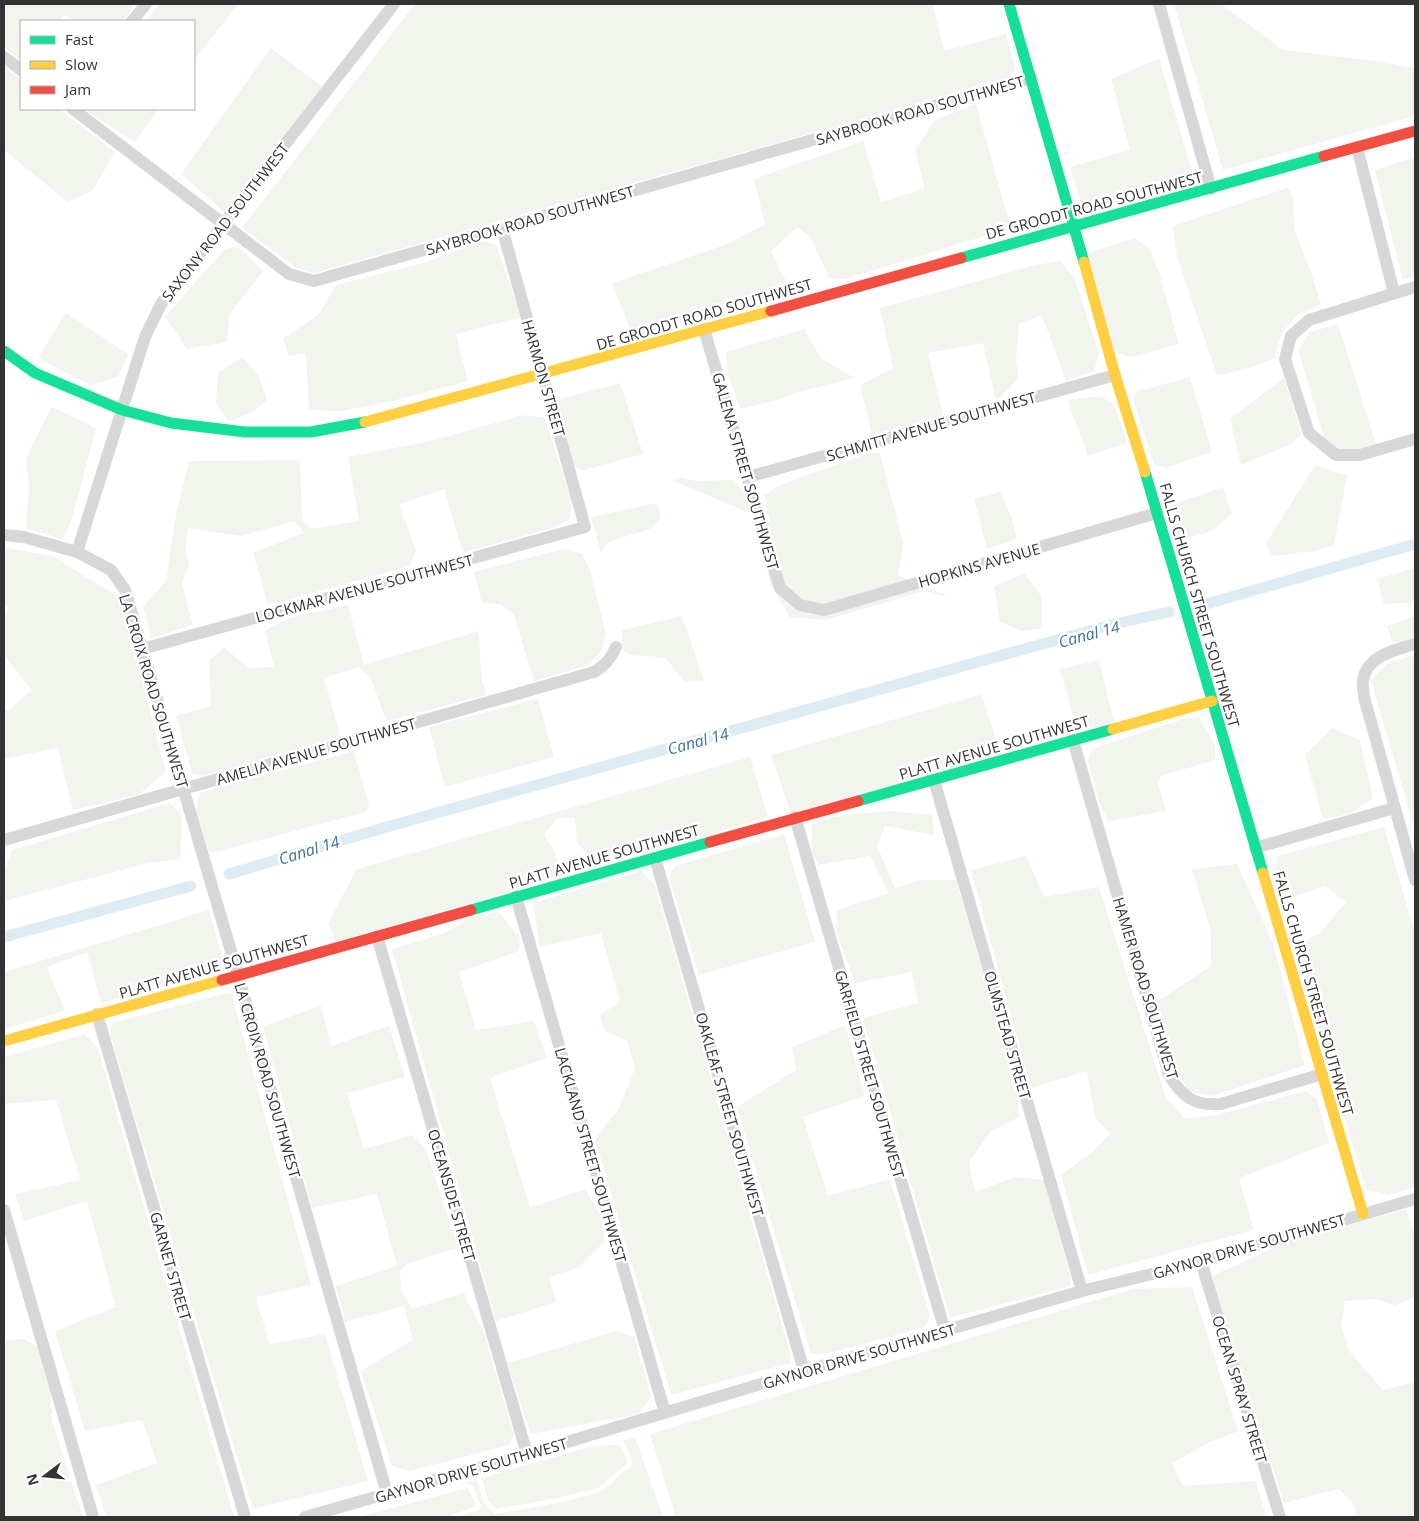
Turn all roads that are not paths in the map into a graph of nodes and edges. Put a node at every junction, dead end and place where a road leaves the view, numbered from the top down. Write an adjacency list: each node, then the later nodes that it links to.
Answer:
1 (146, 4): 5 (street)
2 (394, 4): 13 (street, SAXONY ROAD SOUTHWEST)
3 (1009, 4): 8 (street, FALLS CHURCH STREET SOUTHWEST)
4 (1159, 4): 12 (street)
5 (133, 20)
6 (4, 57): 7 (street)
7 (20, 69)
8 (1032, 78): 14 (street, FALLS CHURCH STREET SOUTHWEST); 15 (street, SAYBROOK ROAD SOUTHWEST)
9 (74, 110): 13 (street, SAYBROOK ROAD SOUTHWEST)
10 (1415, 131): 11 (street, DE GROODT ROAD SOUTHWEST)
11 (1357, 148): 12 (street, DE GROODT ROAD SOUTHWEST); 17 (street)
12 (1211, 189): 14 (street, DE GROODT ROAD SOUTHWEST)
13 (224, 224): 15 (street, SAYBROOK ROAD SOUTHWEST); 22 (street, SAXONY ROAD SOUTHWEST)
14 (1074, 225): 18 (street, DE GROODT ROAD SOUTHWEST); 21 (street, FALLS CHURCH STREET SOUTHWEST)
15 (502, 228): 20 (street, HARMON STREET)
16 (1415, 287): 17 (street)
17 (1394, 293): 23 (street)
18 (704, 329): 20 (street, DE GROODT ROAD SOUTHWEST); 24 (street, GALENA STREET SOUTHWEST)
19 (4, 351): 22 (street, DE GROODT ROAD SOUTHWEST)
20 (544, 374): 22 (street, DE GROODT ROAD SOUTHWEST); 26 (street, HARMON STREET)
21 (1115, 375): 24 (street, SCHMITT AVENUE SOUTHWEST); 25 (street, FALLS CHURCH STREET SOUTHWEST)
22 (122, 410): 28 (street, SAXONY ROAD SOUTHWEST)
23 (1415, 439)
24 (748, 477): 29 (street, GALENA STREET SOUTHWEST)
25 (1157, 513): 29 (street, HOPKINS AVENUE); 33 (street, FALLS CHURCH STREET SOUTHWEST)
26 (586, 527): 32 (street, LOCKMAR AVENUE SOUTHWEST)
27 (7, 535): 28 (street, LA CROIX ROAD SOUTHWEST)
28 (77, 552): 32 (street, LA CROIX ROAD SOUTHWEST)
29 (800, 605)
30 (1415, 644): 37 (street)
31 (616, 647): 36 (street, AMELIA AVENUE SOUTHWEST)
32 (142, 648): 36 (street, LA CROIX ROAD SOUTHWEST)
33 (1212, 701): 34 (street, PLATT AVENUE SOUTHWEST); 40 (street, FALLS CHURCH STREET SOUTHWEST)
34 (1073, 740): 35 (street, PLATT AVENUE SOUTHWEST); 48 (street, HAMER ROAD SOUTHWEST)
35 (934, 780): 38 (street, PLATT AVENUE SOUTHWEST); 53 (street, OLMSTEAD STREET)
36 (183, 789): 39 (street, AMELIA AVENUE SOUTHWEST); 45 (street, LA CROIX ROAD SOUTHWEST)
37 (1394, 808): 40 (street); 42 (street)
38 (795, 818): 41 (street, PLATT AVENUE SOUTHWEST); 54 (street, GARFIELD STREET SOUTHWEST)
39 (4, 840)
40 (1255, 848): 48 (street, FALLS CHURCH STREET SOUTHWEST)
41 (655, 858): 43 (street, PLATT AVENUE SOUTHWEST); 55 (street, OAKLEAF STREET SOUTHWEST)
42 (1415, 880)
43 (516, 896): 44 (street, PLATT AVENUE SOUTHWEST); 56 (street, LACKLAND STREET SOUTHWEST)
44 (377, 936): 45 (street, PLATT AVENUE SOUTHWEST); 57 (street, OCEANSIDE STREET)
45 (238, 975): 46 (street, PLATT AVENUE SOUTHWEST); 58 (street, LA CROIX ROAD SOUTHWEST)
46 (97, 1014): 47 (street, PLATT AVENUE SOUTHWEST); 60 (street, GARNET STREET)
47 (4, 1041)
48 (1322, 1074): 51 (street, FALLS CHURCH STREET SOUTHWEST)
49 (1415, 1199): 51 (street, GAYNOR DRIVE SOUTHWEST)
50 (4, 1210): 59 (street)
51 (1363, 1214): 52 (street, GAYNOR DRIVE SOUTHWEST)
52 (1201, 1262): 53 (street, GAYNOR DRIVE SOUTHWEST); 62 (street, OCEAN SPRAY STREET)
53 (1082, 1291): 54 (street, GAYNOR DRIVE SOUTHWEST)
54 (945, 1331): 55 (street, GAYNOR DRIVE SOUTHWEST)
55 (804, 1371): 56 (street, GAYNOR DRIVE SOUTHWEST)
56 (666, 1413): 57 (street, GAYNOR DRIVE SOUTHWEST)
57 (527, 1454): 58 (street, GAYNOR DRIVE SOUTHWEST)
58 (386, 1494): 61 (street, GAYNOR DRIVE SOUTHWEST)
59 (93, 1517)
60 (245, 1517)
61 (305, 1517)
62 (1280, 1517)

